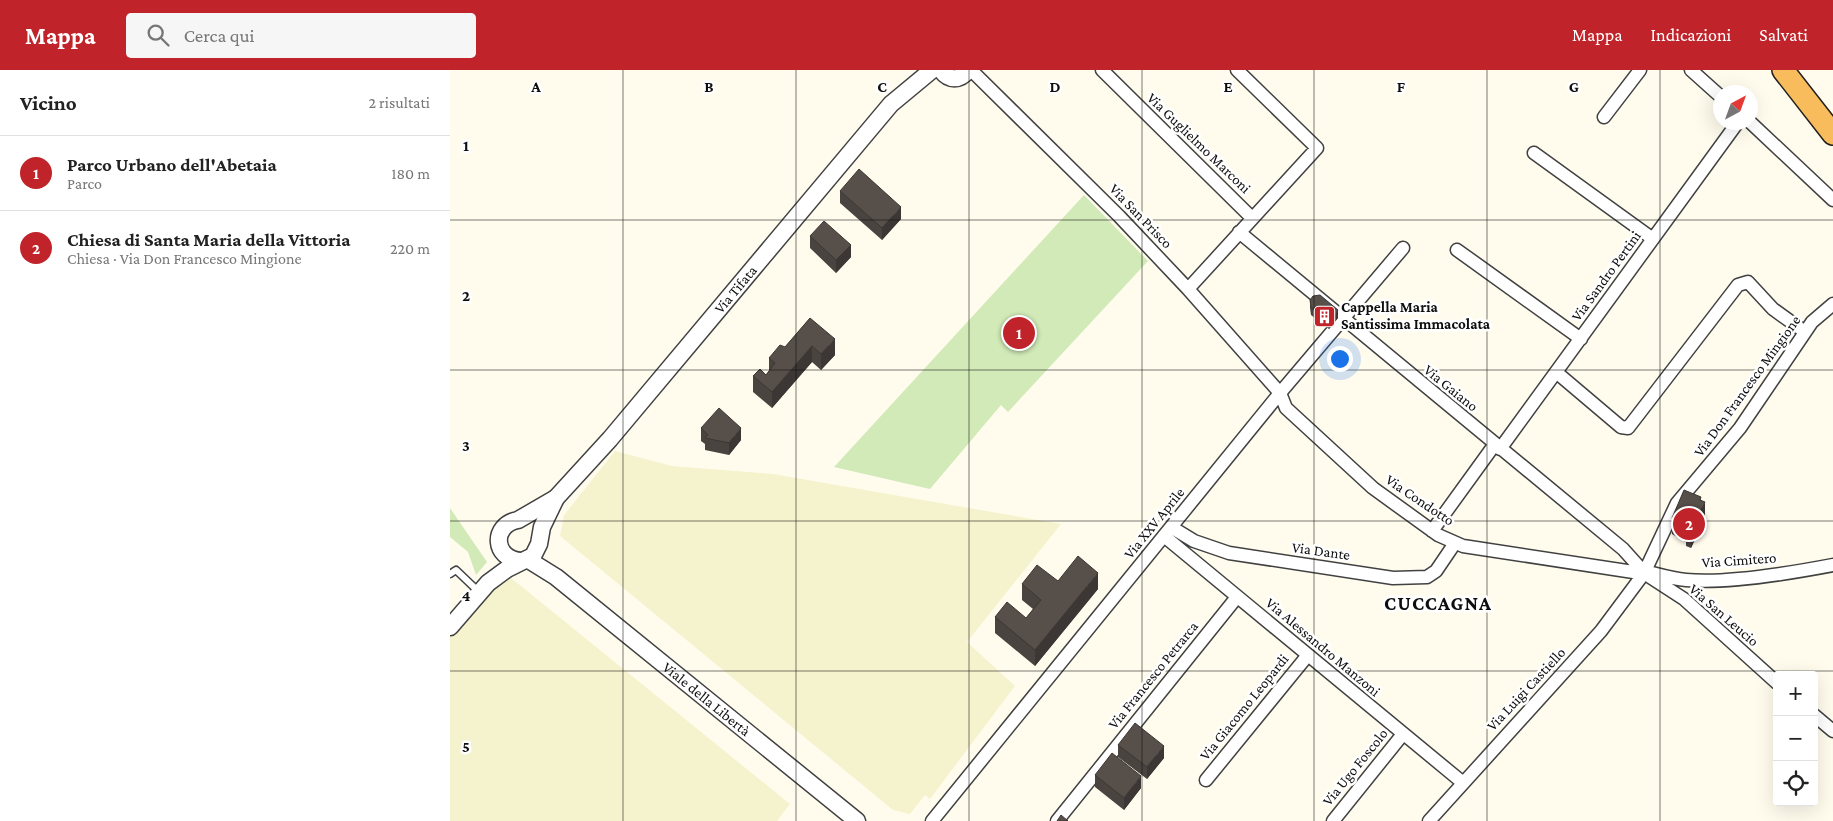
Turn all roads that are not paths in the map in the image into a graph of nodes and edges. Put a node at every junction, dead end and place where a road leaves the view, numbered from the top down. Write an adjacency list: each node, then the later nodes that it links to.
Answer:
1 (932, 70): 9 (street, Via Tifata)
2 (969, 70): 8 (street, Via Tifata); 22 (street, Via San Prisco)
3 (1102, 70): 17 (street, Via Guglielmo Marconi)
4 (1237, 70): 17 (street)
5 (1640, 70): 11 (street)
6 (1691, 70): 10 (street)
7 (1782, 70): 14 (highway)
8 (945, 74): 9 (street, Via Tifata)
9 (917, 84): 30 (street, Via Tifata)
10 (1713, 90)
11 (1604, 118)
12 (1732, 130): 19 (street, Via Sandro Pertini)
13 (1758, 130): 16 (street)
14 (1833, 134)
15 (1534, 153): 19 (street)
16 (1833, 200)
17 (1252, 218): 18 (street)
18 (1239, 232): 22 (street); 24 (street, Via Gaiano)
19 (1653, 239): 26 (street, Via Sandro Pertini)
20 (1403, 248): 24 (street, Via XXV Aprile)
21 (1457, 250): 26 (street)
22 (1188, 289): 28 (street, Via San Prisco)
23 (1833, 304): 25 (street, Via Don Francesco Mingione)
24 (1342, 319): 28 (street, Via XXV Aprile); 29 (street, Via Gaiano)
25 (1805, 332): 27 (street); 39 (street, Via Don Francesco Mingione)
26 (1581, 339): 27 (street, Via Sandro Pertini)
27 (1556, 372): 29 (street, Via Sandro Pertini)
28 (1280, 393): 32 (street, Via Condotto); 33 (street, Via XXV Aprile)
29 (1497, 447): 32 (street, Via Sandro Pertini); 39 (street, Via Gaiano)
30 (556, 498): 31 (street, Via Tifata); 34 (street, Via Tifata)
31 (518, 520): 34 (street); 36 (street, Via Tifata)
32 (1432, 531): 35 (street, Via Condotto)
33 (1168, 532): 35 (street, Via Dante); 44 (street, Via Alessandro Manzoni); 54 (street, Via XXV Aprile)
34 (539, 541): 37 (street, Via Tifata); 42 (street, Viale della Libertà)
35 (1455, 543): 39 (street, Via Condotto)
36 (499, 548): 37 (street); 43 (street, Via Tifata)
37 (524, 560): 42 (street, Viale della Libertà); 43 (street, Via Tifata)
38 (1828, 566): 39 (street, Via Cimitero); 41 (street)
39 (1644, 572): 47 (street, Via San Leucio); 52 (street, Via Luigi Castiello)
40 (450, 574): 43 (lane)
41 (1833, 576)
42 (556, 577): 53 (street, Viale della Libertà)
43 (484, 588): 45 (street, Via Tifata)
44 (1237, 597): 46 (street, Via Alessandro Manzoni); 55 (street, Via Francesco Petrarca)
45 (450, 627)
46 (1308, 655): 50 (street, Via Alessandro Manzoni); 51 (street, Via Giacomo Leopardi)
47 (1773, 679)
48 (1815, 716): 49 (street)
49 (1833, 731)
50 (1403, 734): 52 (street, Via Alessandro Manzoni); 56 (street, Via Ugo Foscolo)
51 (1206, 780)
52 (1462, 782): 57 (street, Via Luigi Castiello)
53 (857, 821)
54 (932, 821)
55 (1057, 821)
56 (1333, 821)
57 (1429, 821)

